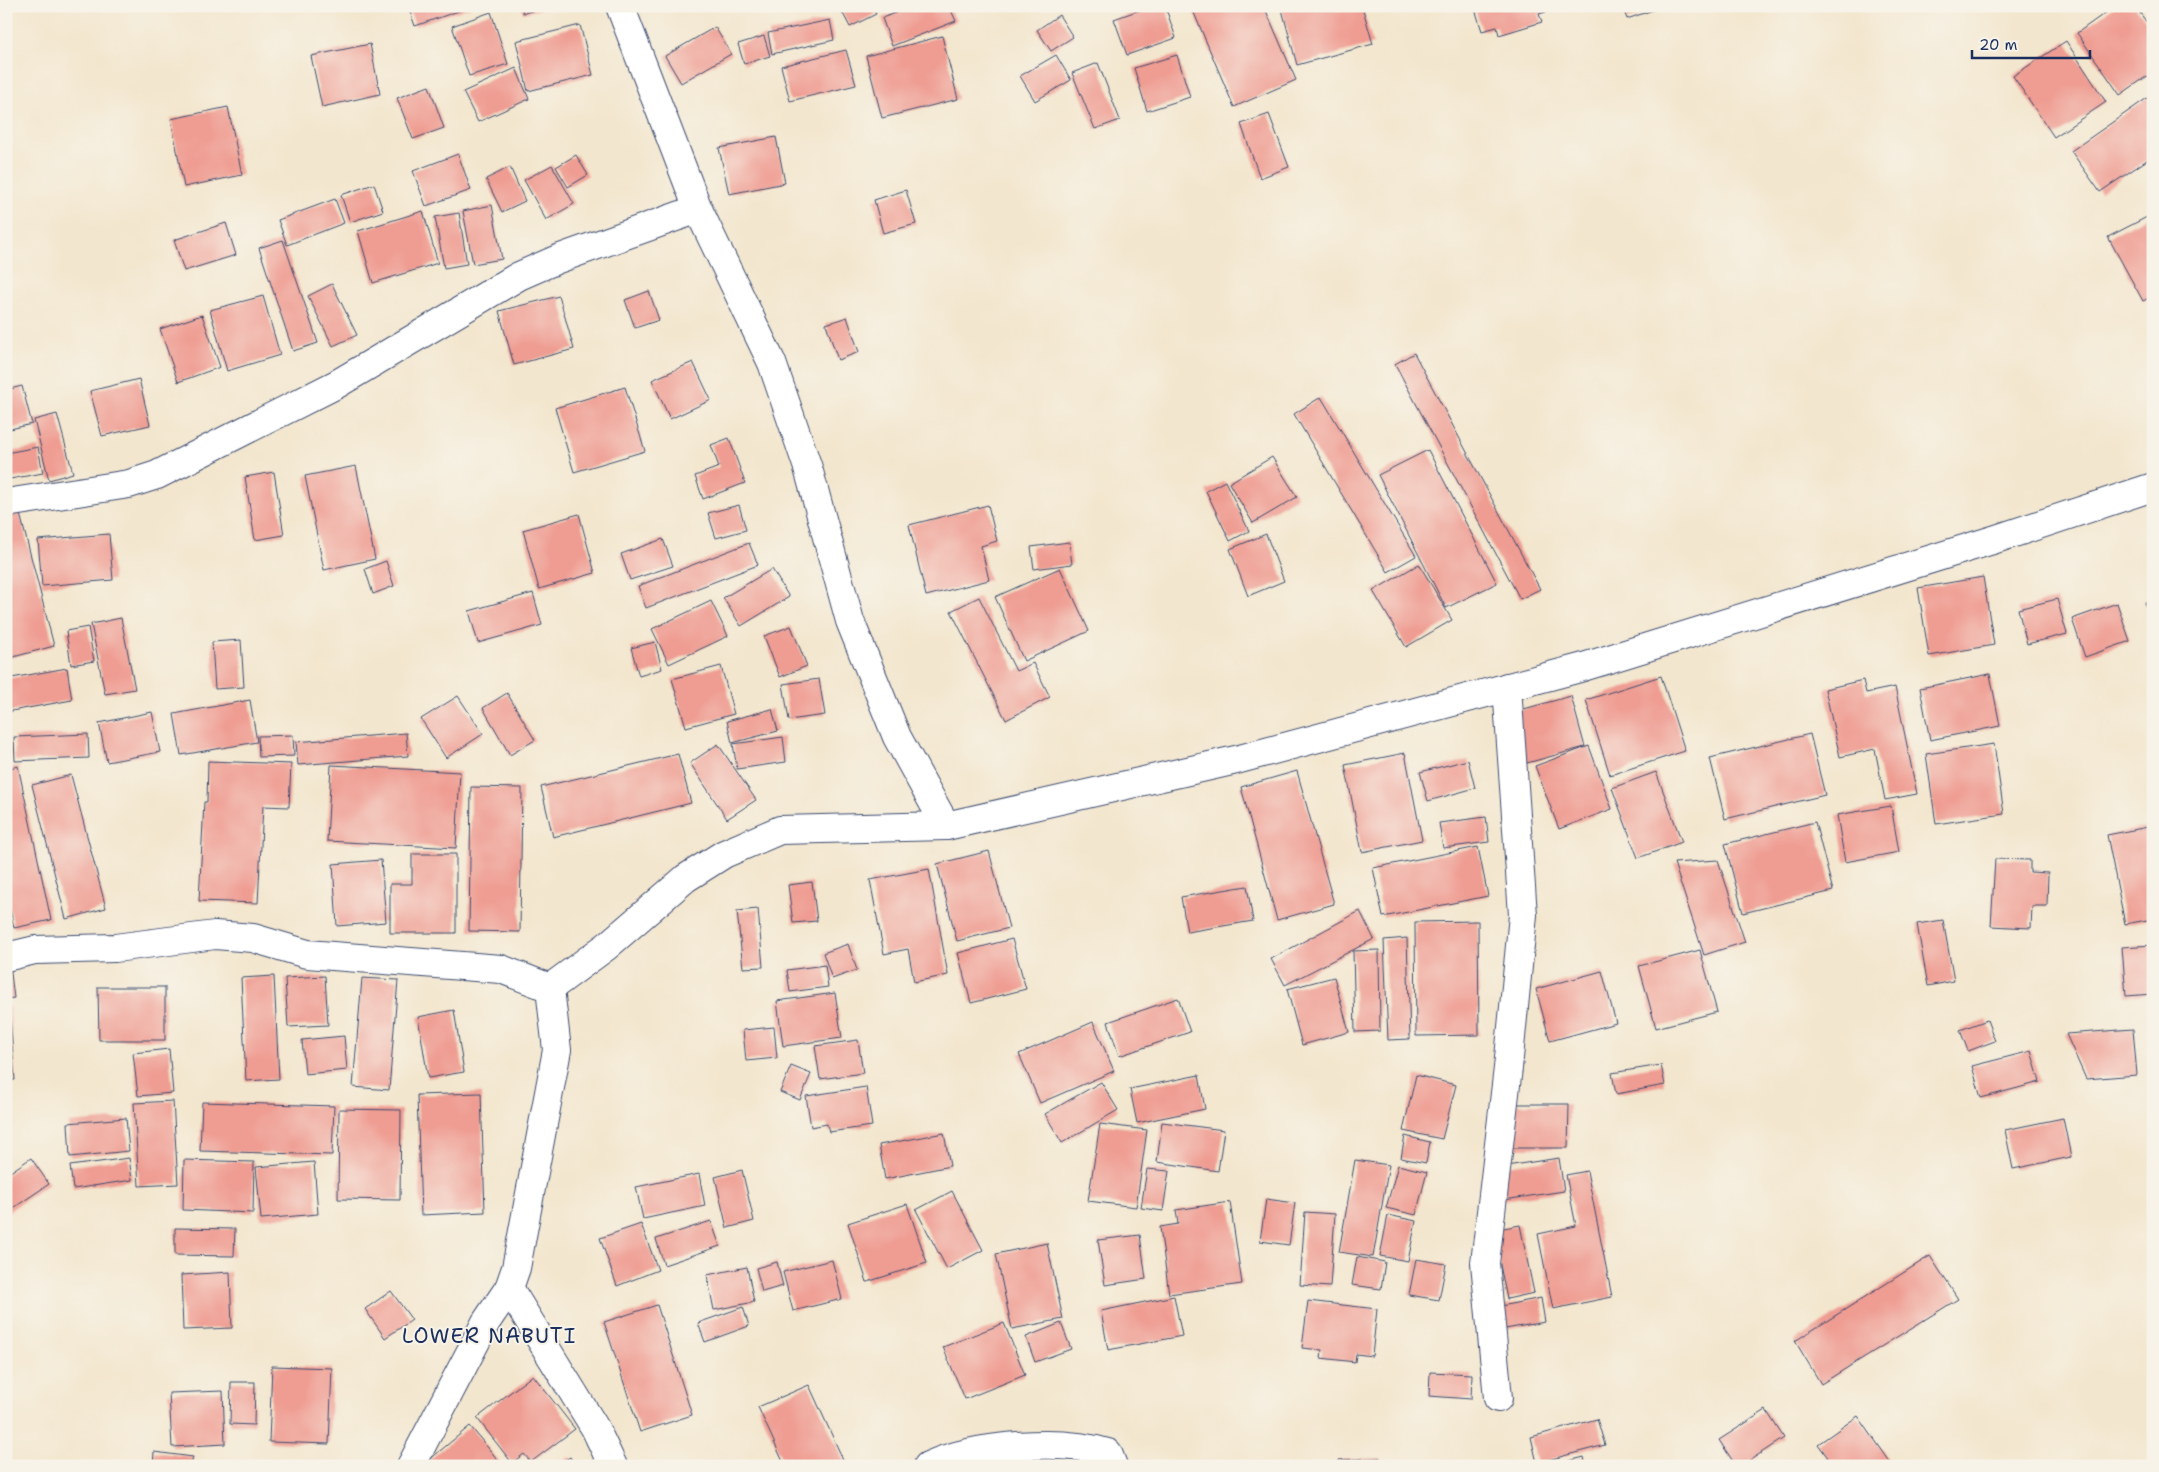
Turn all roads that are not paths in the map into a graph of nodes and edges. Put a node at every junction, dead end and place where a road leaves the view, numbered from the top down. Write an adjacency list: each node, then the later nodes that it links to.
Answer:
1 (620, 6): 2 (street)
2 (698, 209): 4 (street); 6 (street)
3 (2153, 487): 5 (street)
4 (6, 503)
5 (1507, 688): 6 (street); 10 (street)
6 (946, 826): 8 (street)
7 (6, 956): 8 (street)
8 (550, 988): 9 (street)
9 (509, 1288): 11 (street); 12 (street)
10 (1498, 1398)
11 (411, 1466)
12 (613, 1466)
13 (928, 1466): 14 (street)
14 (1114, 1466)

